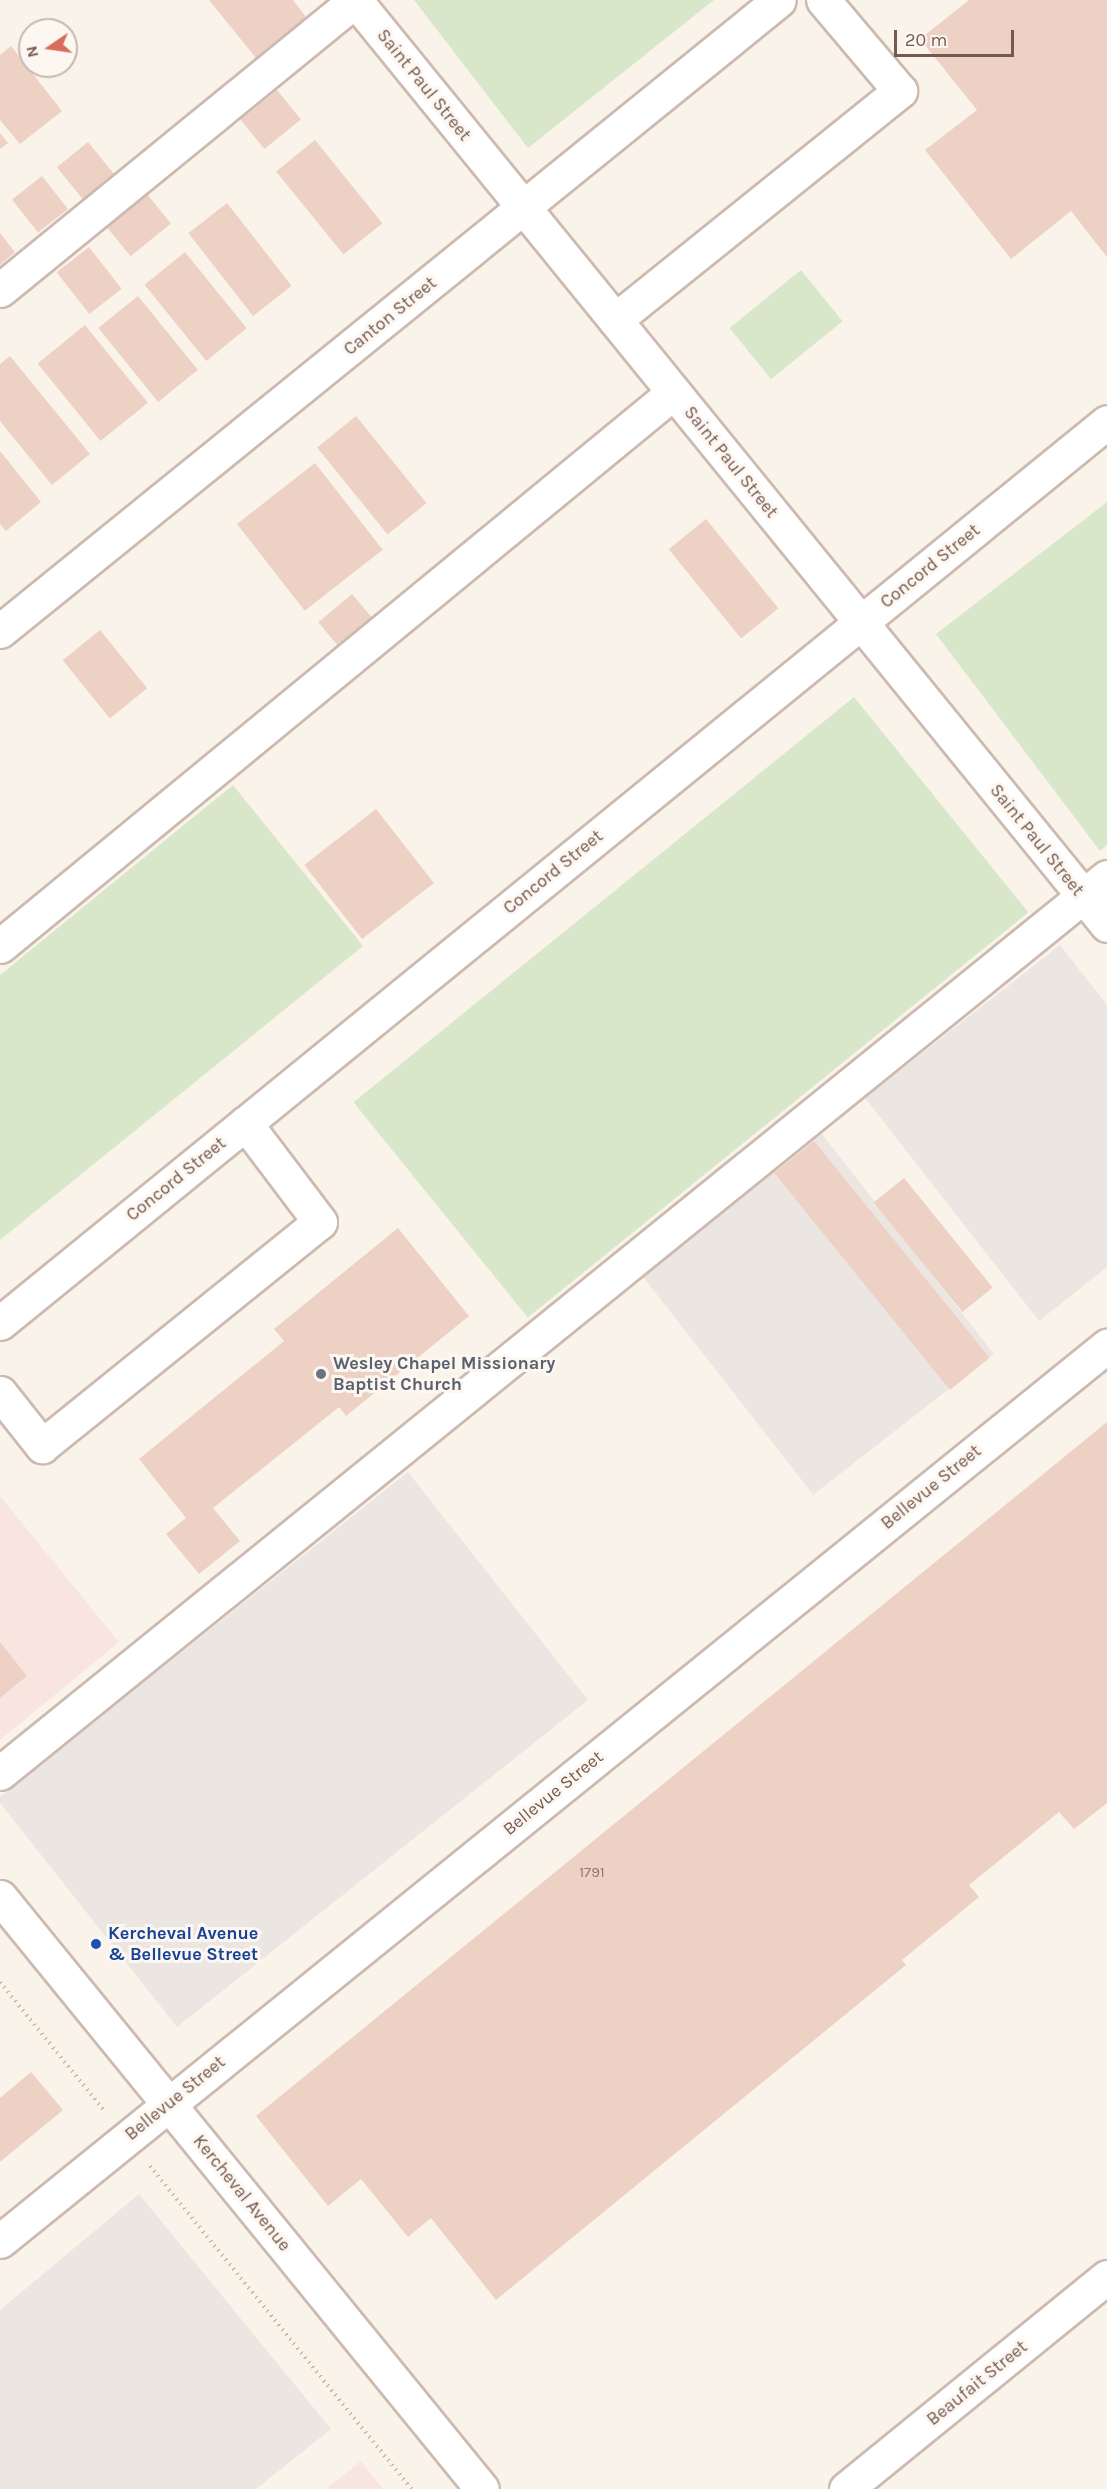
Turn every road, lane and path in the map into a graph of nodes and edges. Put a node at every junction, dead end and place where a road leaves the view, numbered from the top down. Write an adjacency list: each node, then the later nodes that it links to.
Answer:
1 (355, 0): 4 (street, Saint Paul Street); 5 (street)
2 (779, 0): 4 (street, Canton Street)
3 (823, 0): 6 (street)
4 (524, 208): 6 (street, Saint Paul Street); 10 (street, Canton Street)
5 (0, 290)
6 (615, 320): 7 (street, Saint Paul Street)
7 (674, 392): 9 (street, Saint Paul Street); 13 (street)
8 (1107, 422): 9 (street, Concord Street)
9 (861, 622): 11 (street, Saint Paul Street); 14 (street, Concord Street)
10 (0, 631)
11 (1095, 886): 12 (street, Saint Paul Street); 18 (street)
12 (1107, 925)
13 (0, 946)
14 (245, 1124): 15 (street, Concord Street); 17 (street)
15 (0, 1323)
16 (1107, 1346): 21 (street, Bellevue Street)
17 (0, 1393)
18 (0, 1773)
19 (0, 1897): 21 (street, Kercheval Avenue)
20 (0, 1982): 22 (path)
21 (168, 2103): 22 (street, Bellevue Street); 26 (street, Kercheval Avenue)
22 (126, 2137): 23 (street, Bellevue Street); 25 (path)
23 (0, 2241)
24 (1107, 2277): 27 (street, Beaufait Street)
25 (412, 2489)
26 (482, 2489)
27 (846, 2489)

